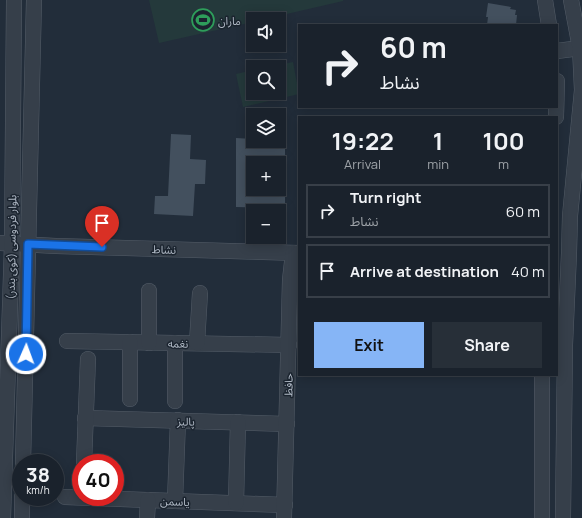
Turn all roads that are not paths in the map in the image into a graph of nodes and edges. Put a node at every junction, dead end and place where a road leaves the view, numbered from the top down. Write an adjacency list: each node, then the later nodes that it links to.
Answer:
1 (14, 0): 8 (street, بلوار فردوسی (کوی بندر))
2 (34, 0): 9 (street, بلوار فردوسی (کوی بندر))
3 (545, 0): 5 (street)
4 (571, 0): 6 (street)
5 (549, 24)
6 (580, 48): 7 (street); 32 (street)
7 (558, 51)
8 (6, 243): 9 (street, نشاط); 29 (street, بلوار فردوسی (کوی بندر))
9 (28, 244): 10 (street, نشاط); 27 (street, بلوار فردوسی (کوی بندر))
10 (296, 253): 18 (street, حافظ)
11 (149, 291): 15 (street)
12 (200, 293): 17 (street)
13 (67, 341): 14 (street, نغمه)
14 (130, 342): 15 (street, نغمه); 21 (street)
15 (149, 343): 16 (street, نغمه)
16 (175, 343): 17 (street, نغمه); 22 (street)
17 (197, 344): 18 (street, نغمه)
18 (289, 345): 26 (street, حافظ)
19 (88, 359): 23 (street)
20 (542, 376): 31 (street)
21 (130, 399)
22 (174, 400)
23 (85, 418): 24 (street, پالیز); 28 (street)
24 (178, 420): 25 (street, پالیز); 37 (street)
25 (238, 422): 26 (street, پالیز); 38 (street)
26 (287, 424): 40 (street, حافظ)
27 (23, 454)
28 (84, 454)
29 (5, 468): 30 (street); 41 (street, بلوار فردوسی (کوی بندر))
30 (12, 468)
31 (542, 486): 32 (street); 44 (street)
32 (563, 489): 45 (street)
33 (65, 497): 34 (street, یاسمن)
34 (72, 497)
35 (124, 499): 36 (street, یاسمن)
36 (148, 500): 37 (street, یاسمن); 43 (street)
37 (175, 501): 38 (street, یاسمن)
38 (236, 503): 40 (street, یاسمن)
39 (22, 506): 42 (street)
40 (284, 512)
41 (3, 518)
42 (22, 518)
43 (147, 518)
44 (542, 518)
45 (563, 518)

